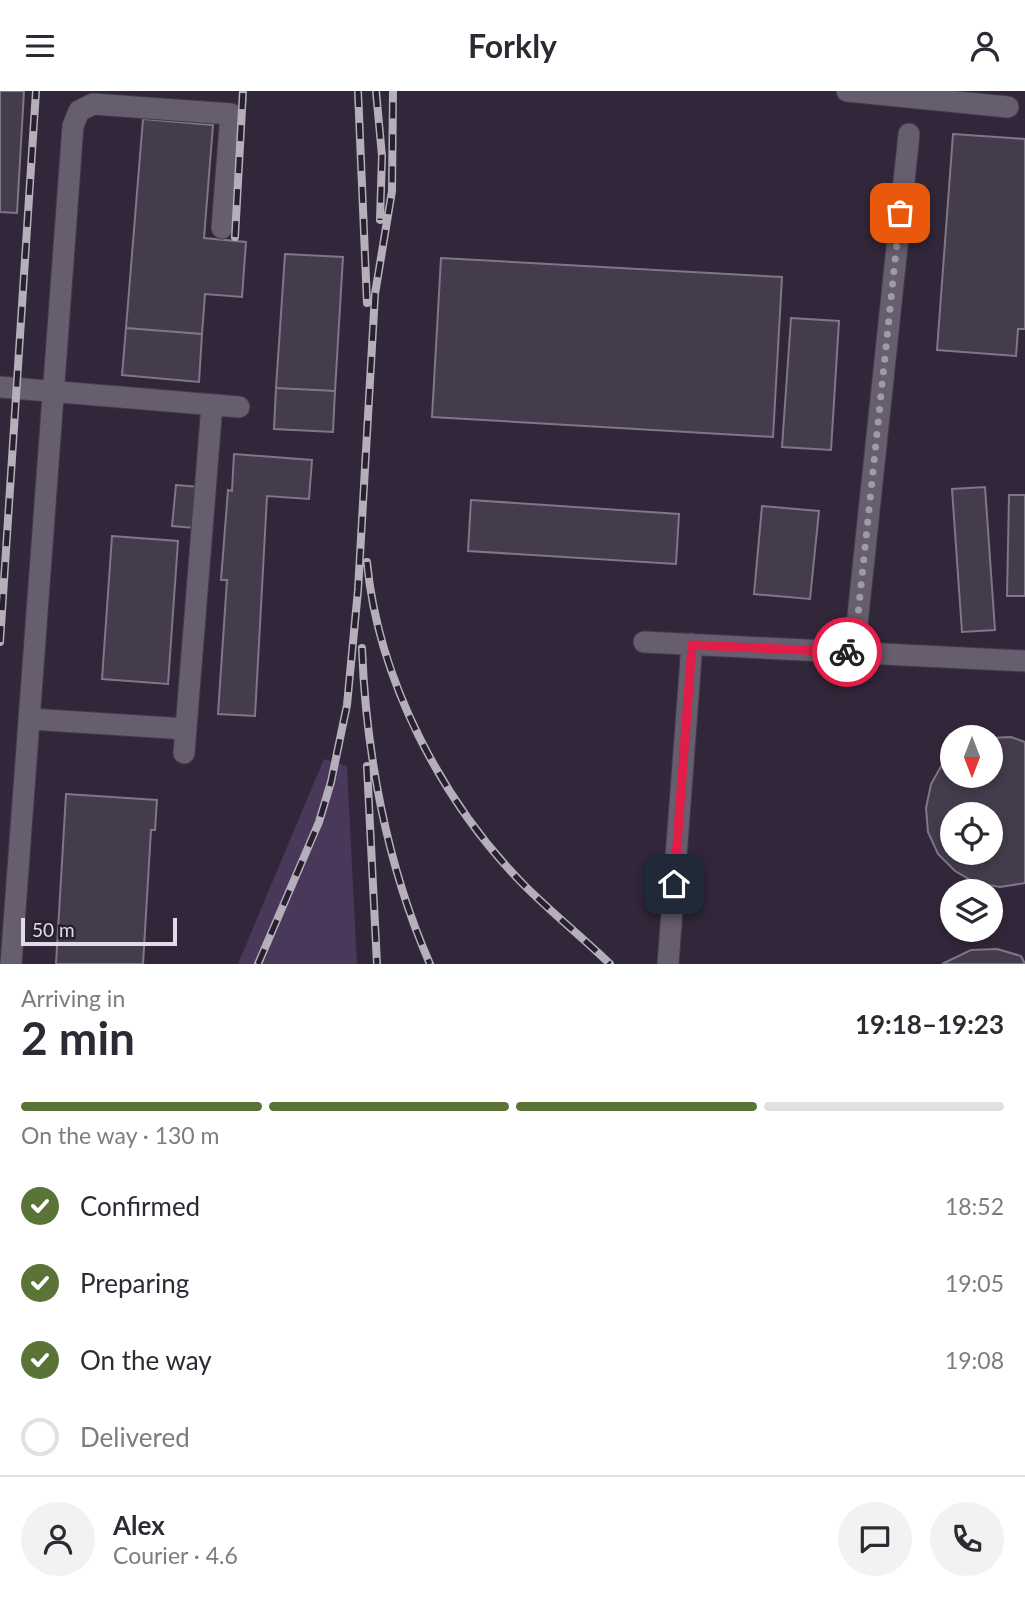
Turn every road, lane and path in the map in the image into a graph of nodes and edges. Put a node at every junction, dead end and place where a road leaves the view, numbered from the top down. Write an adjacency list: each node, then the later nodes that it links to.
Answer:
1 (847, 91): 3 (lane)
2 (977, 91): 3 (lane)
3 (1016, 108)
4 (909, 134): 12 (lane)
5 (222, 228): 7 (lane)
6 (0, 387): 7 (lane)
7 (56, 391): 8 (lane); 14 (lane)
8 (212, 405): 9 (lane); 15 (lane)
9 (239, 407)
10 (644, 642): 11 (lane)
11 (692, 645): 12 (lane); 18 (lane)
12 (854, 653): 13 (lane)
13 (1025, 661)
14 (30, 719): 15 (lane); 17 (lane)
15 (187, 729): 16 (lane)
16 (184, 753)
17 (11, 964)
18 (668, 964)

